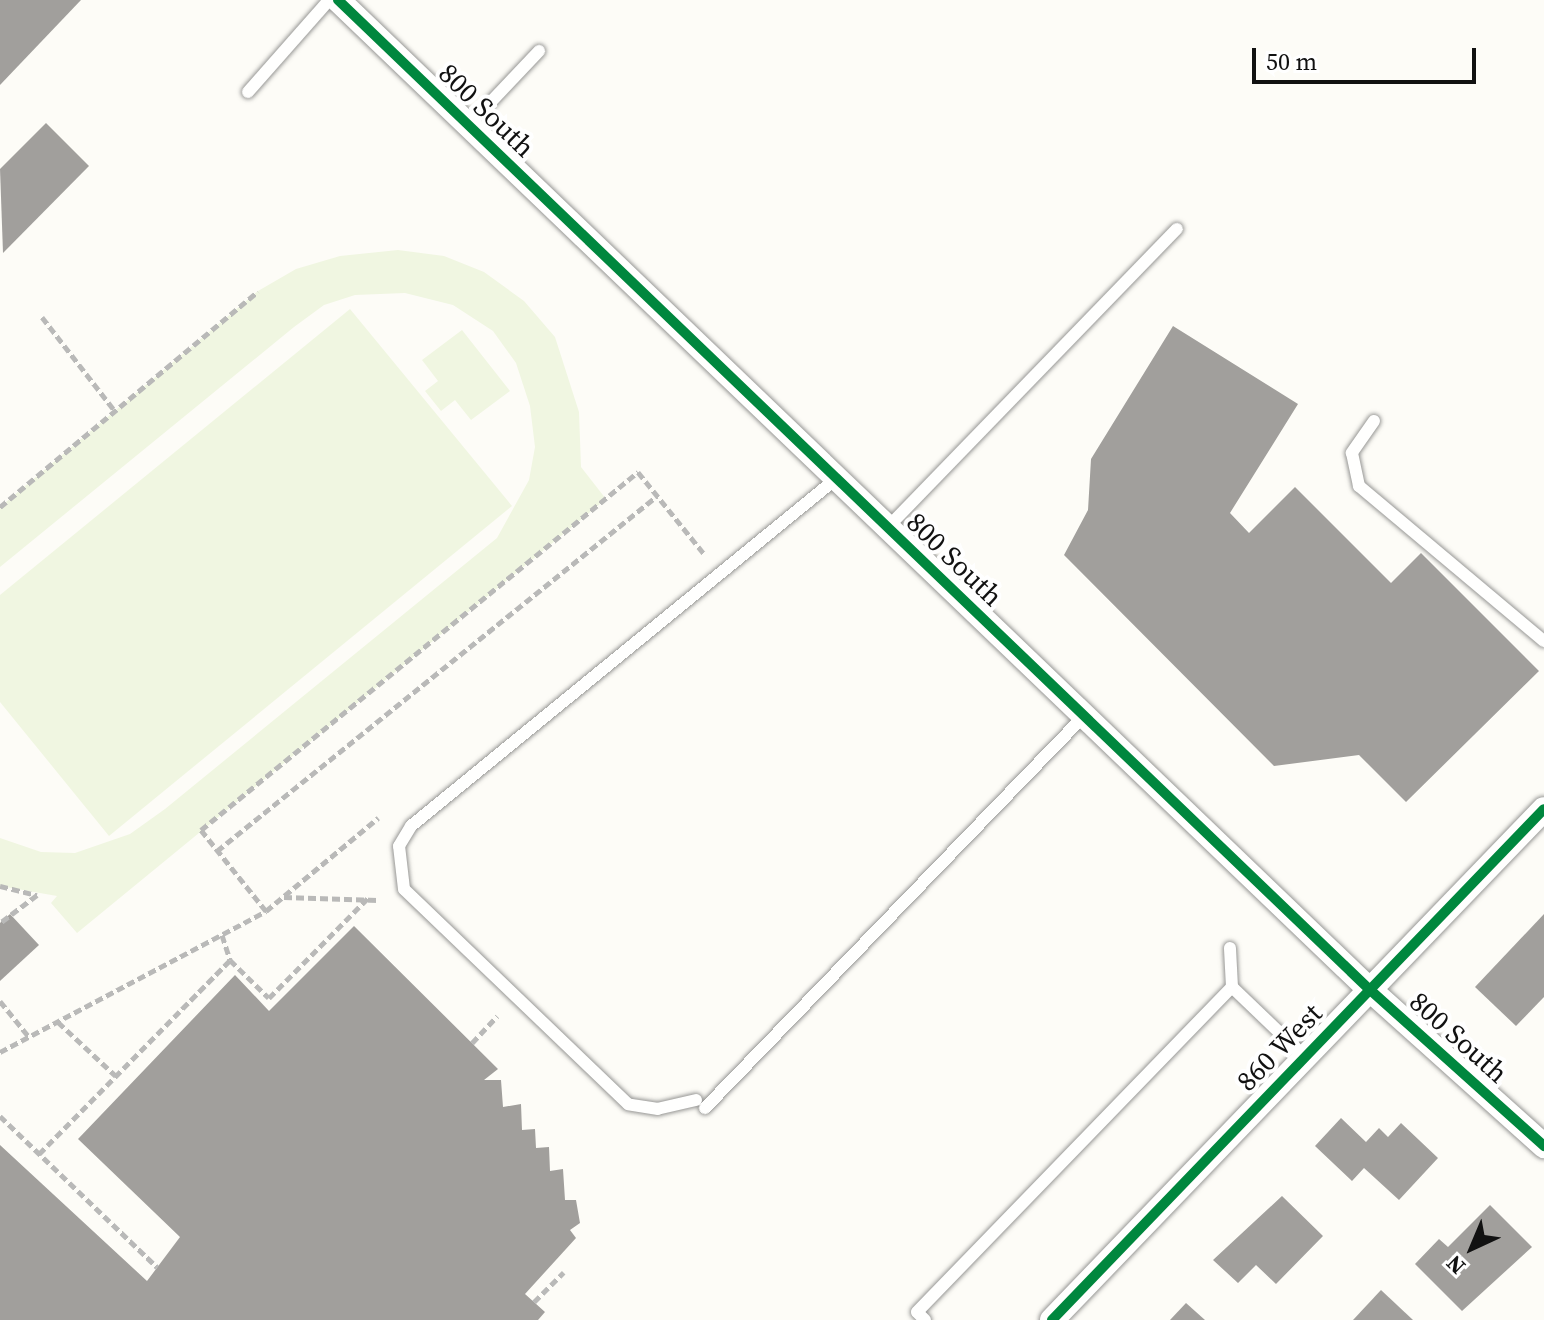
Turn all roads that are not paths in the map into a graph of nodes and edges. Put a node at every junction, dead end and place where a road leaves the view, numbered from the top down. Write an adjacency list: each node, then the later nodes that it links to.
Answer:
1 (329, 0): 4 (lane)
2 (338, 0): 5 (street, 800 South)
3 (539, 51): 5 (lane)
4 (248, 92)
5 (469, 125): 8 (street, 800 South)
6 (1177, 229): 9 (lane)
7 (1374, 421): 10 (lane)
8 (837, 478): 9 (street, 800 South); 11 (lane)
9 (888, 527): 11 (street, 800 South)
10 (1544, 641)
11 (1084, 716): 15 (street, 800 South)
12 (1544, 809): 15 (street, 860 West)
13 (1230, 948): 14 (lane)
14 (1232, 987): 16 (lane); 18 (lane)
15 (1368, 988): 16 (street, 860 West); 17 (street, 800 South)
16 (1304, 1056): 19 (street, 860 West)
17 (1544, 1146)
18 (925, 1320)
19 (1052, 1320)

